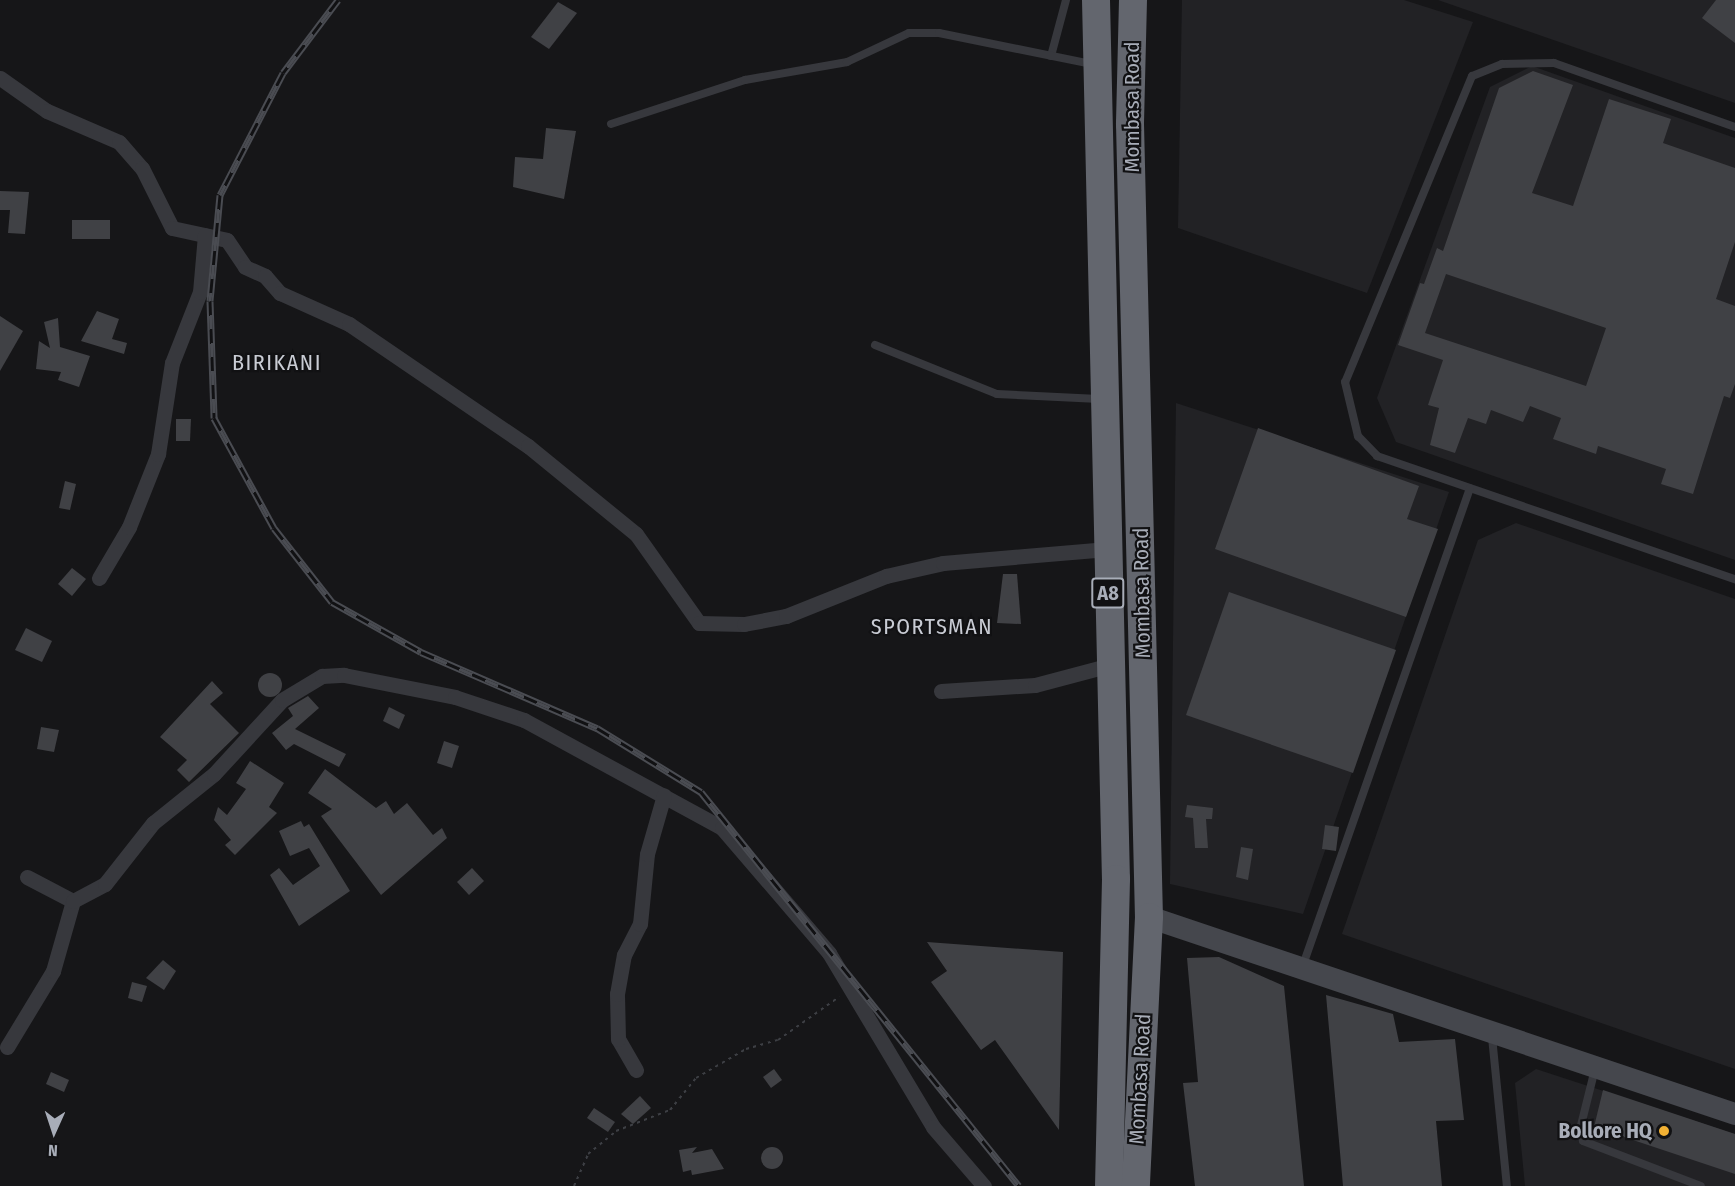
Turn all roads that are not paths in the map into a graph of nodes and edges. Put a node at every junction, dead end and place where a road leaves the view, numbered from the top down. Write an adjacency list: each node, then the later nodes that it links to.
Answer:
1 (1066, 0): 4 (lane)
2 (1096, 0): 5 (highway, Mombasa Road / A8)
3 (1132, 0): 21 (highway, Mombasa Road / A8)
4 (1051, 56): 5 (lane); 7 (lane)
5 (1099, 66): 11 (highway, Mombasa Road / A8)
6 (0, 78): 9 (street)
7 (611, 124)
8 (1735, 127): 12 (lane)
9 (205, 235): 13 (street); 14 (street)
10 (875, 345): 11 (lane)
11 (1103, 399): 13 (highway, Mombasa Road / A8)
12 (1470, 488): 15 (lane); 22 (lane)
13 (1107, 549): 16 (highway, Mombasa Road / A8)
14 (99, 578)
15 (1735, 579)
16 (1110, 665): 17 (street); 30 (highway, Mombasa Road / A8)
17 (941, 691)
18 (664, 795): 20 (street); 26 (street); 29 (street)
19 (27, 877): 20 (street)
20 (73, 901): 24 (street)
21 (1149, 917): 22 (street); 31 (highway, Mombasa Road / A8)
22 (1302, 967): 23 (street)
23 (1491, 1032): 25 (street); 32 (lane)
24 (7, 1047)
25 (1595, 1067): 27 (street); 28 (lane)
26 (636, 1070)
27 (1735, 1114)
28 (1674, 1177): 33 (lane); 34 (lane)
29 (984, 1186)
30 (1109, 1186)
31 (1136, 1186)
32 (1507, 1186)
33 (1676, 1186)
34 (1701, 1186)

